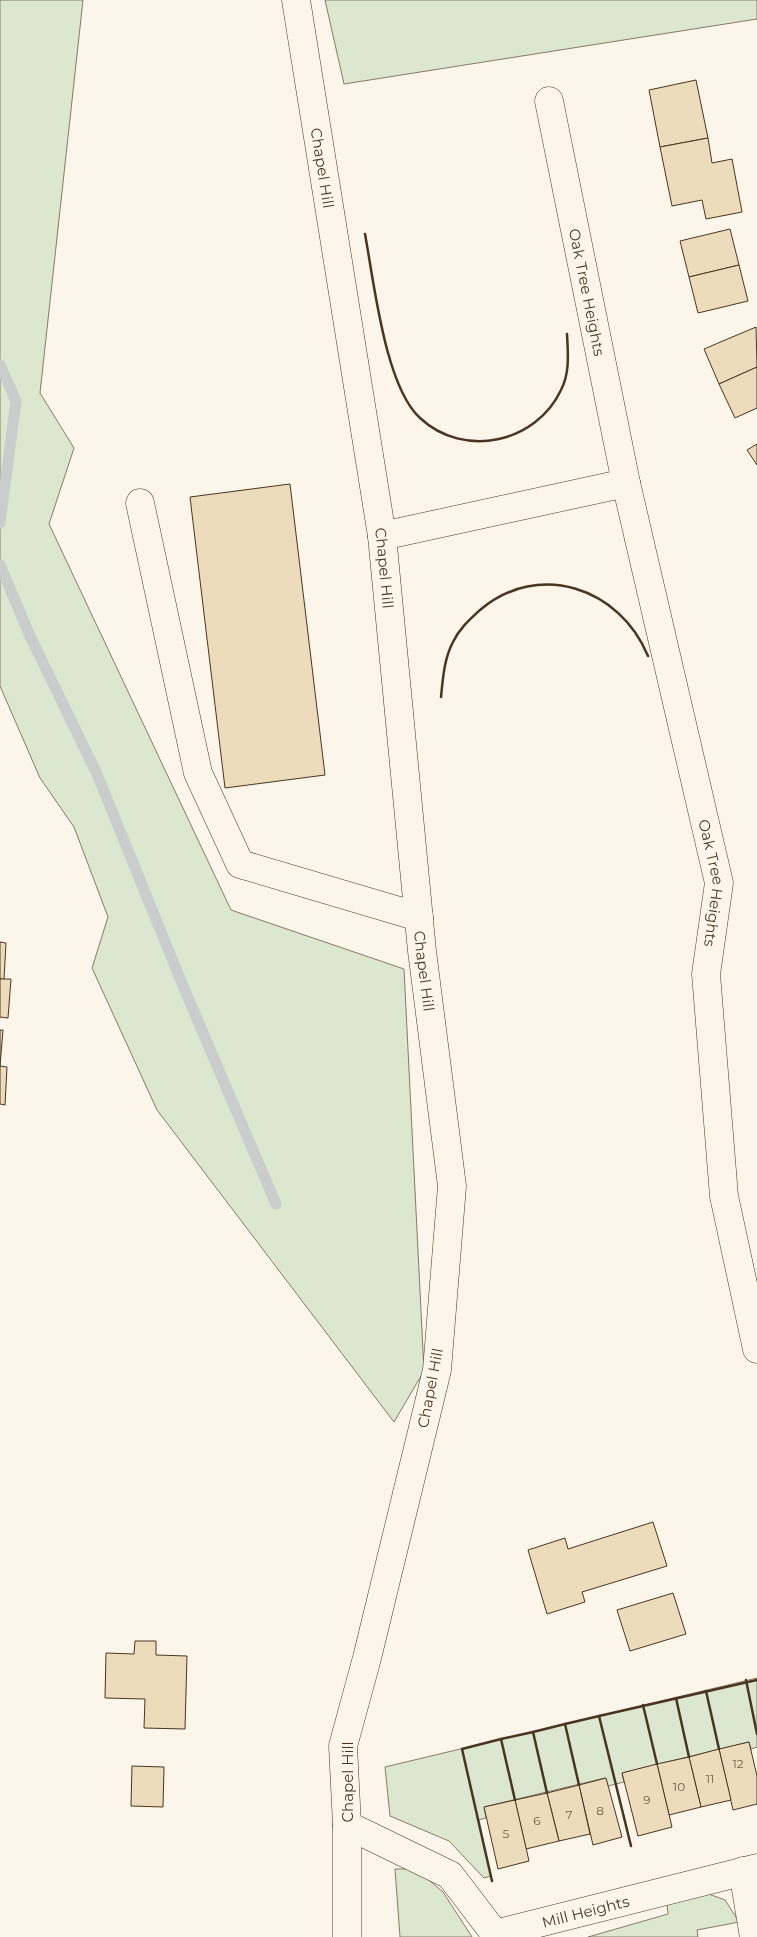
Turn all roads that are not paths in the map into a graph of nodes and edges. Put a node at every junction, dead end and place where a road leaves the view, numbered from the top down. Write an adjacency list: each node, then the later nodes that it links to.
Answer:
1 (296, 0): 5 (street, Chapel Hill)
2 (549, 102): 3 (street, Oak Tree Heights)
3 (626, 483): 5 (street); 7 (street, Oak Tree Heights)
4 (140, 503): 6 (street)
5 (382, 536): 6 (street, Chapel Hill)
6 (419, 917): 8 (street, Chapel Hill)
7 (757, 1349)
8 (347, 1825): 9 (street, Mill Heights); 10 (street, Chapel Hill)
9 (750, 1870): 11 (street, Mill Heights)
10 (347, 1937)
11 (754, 1937)

